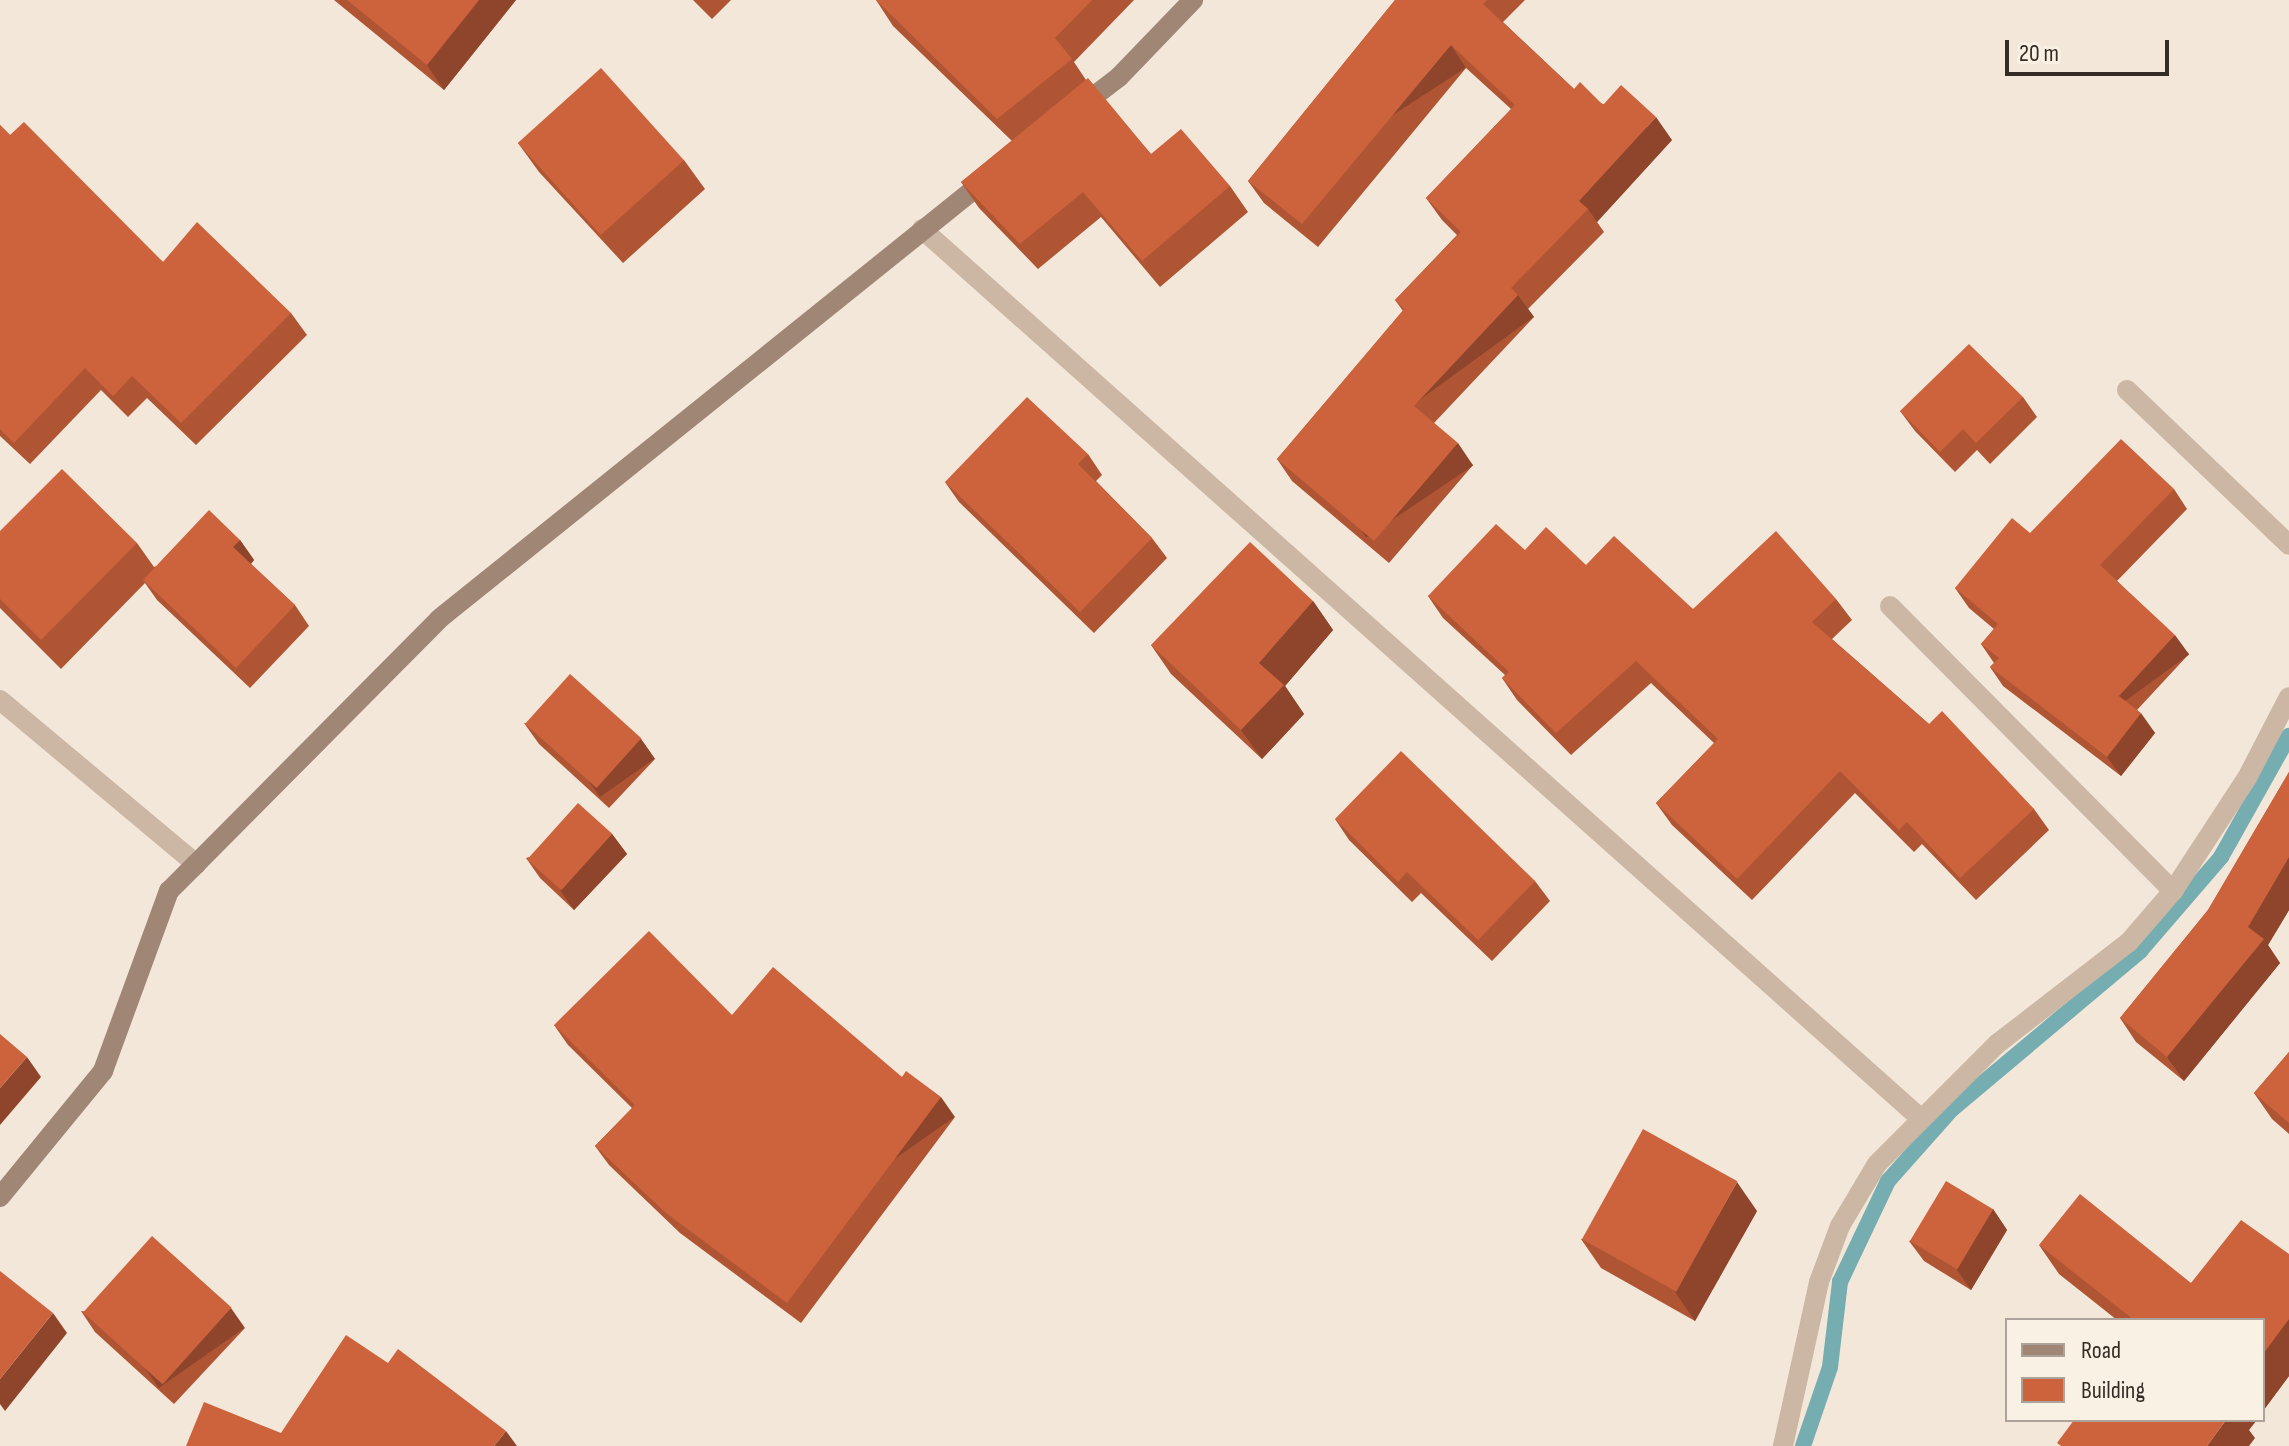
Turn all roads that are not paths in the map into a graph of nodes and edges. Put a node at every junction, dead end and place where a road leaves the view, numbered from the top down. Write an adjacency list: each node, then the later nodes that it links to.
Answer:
1 (1193, 0): 2 (street)
2 (1057, 124)
3 (1008, 162): 4 (street)
4 (922, 229): 10 (street); 12 (street)
5 (2127, 390): 6 (street)
6 (2289, 545)
7 (1890, 606): 11 (street)
8 (2289, 697): 11 (street)
9 (0, 700): 10 (street)
10 (196, 864): 13 (street)
11 (2173, 891): 12 (street)
12 (1920, 1118): 14 (street)
13 (0, 1197)
14 (1783, 1446)

